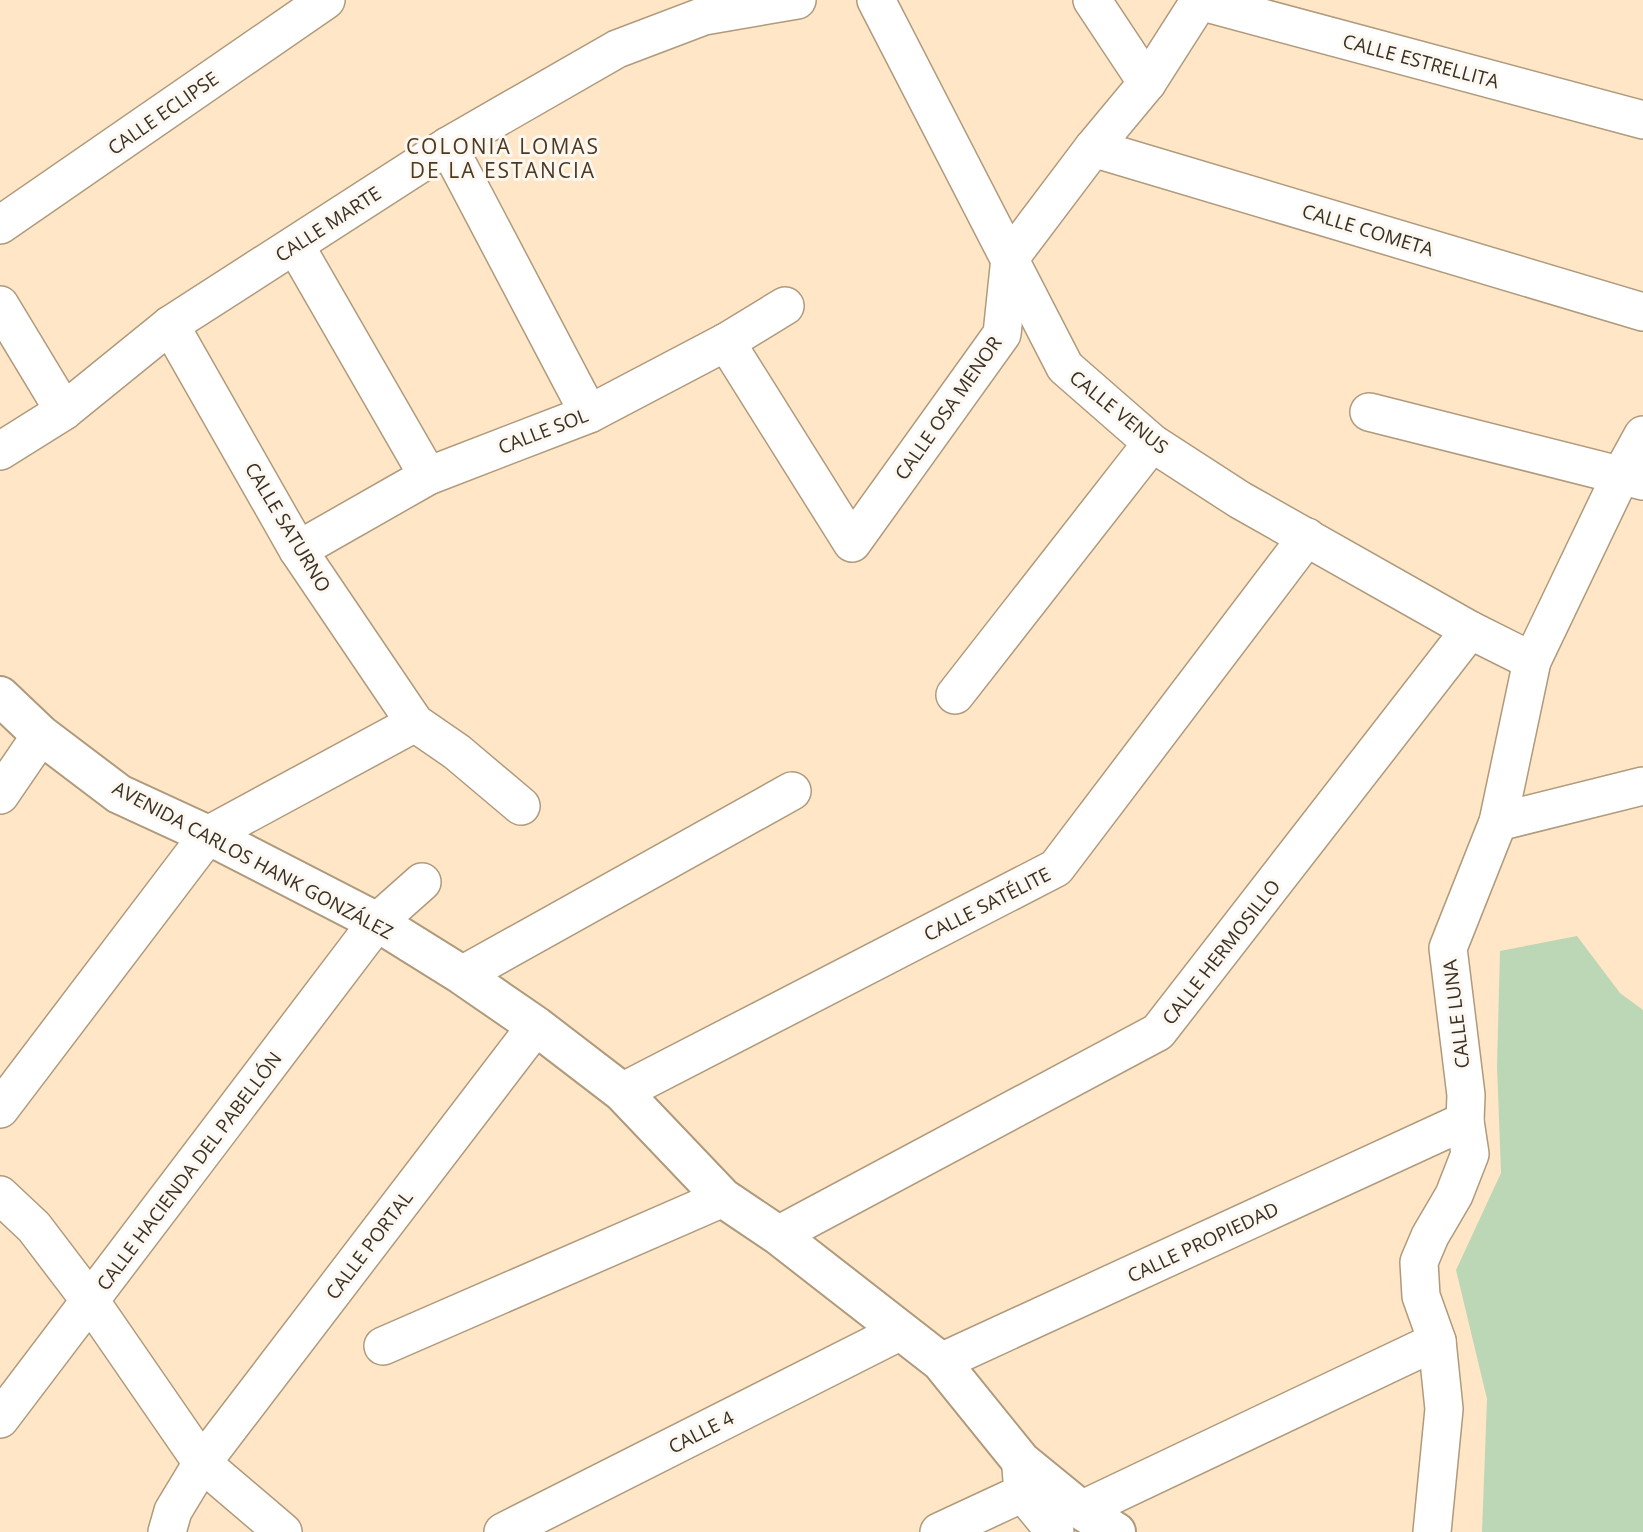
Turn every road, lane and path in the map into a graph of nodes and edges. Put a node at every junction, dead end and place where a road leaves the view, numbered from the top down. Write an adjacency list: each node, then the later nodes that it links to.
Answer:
1 (326, 0): 10 (street, CALLE ECLIPSE)
2 (797, 0): 8 (street, CALLE MARTE)
3 (877, 0): 12 (street, CALLE VENUS)
4 (1093, 0): 6 (street)
5 (1200, 1): 6 (street); 7 (street, CALLE ESTRELLITA)
6 (1147, 83): 9 (street)
7 (1643, 120)
8 (449, 146): 11 (street, CALLE MARTE); 20 (street)
9 (1094, 148): 12 (street); 15 (street, CALLE COMETA)
10 (0, 225)
11 (295, 245): 16 (street, CALLE MARTE); 24 (street)
12 (1010, 258): 17 (street, CALLE OSA MENOR); 22 (street, CALLE VENUS)
13 (0, 305): 18 (street)
14 (785, 306): 17 (street, CALLE SOL)
15 (1643, 312)
16 (170, 325): 18 (street, CALLE MARTE); 27 (street, CALLE SATURNO)
17 (726, 342): 20 (street, CALLE SOL)
18 (64, 411): 23 (street, CALLE MARTE)
19 (1369, 412): 25 (street)
20 (589, 414): 24 (street, CALLE SOL)
21 (1643, 435): 25 (street, CALLE LUNA)
22 (1152, 443): 26 (street, CALLE VENUS); 30 (street)
23 (0, 450)
24 (428, 476): 27 (street, CALLE SOL)
25 (1632, 478): 29 (street, CALLE LUNA)
26 (1307, 537): 28 (street, CALLE VENUS); 44 (street, CALLE SATÉLITE)
27 (298, 550): 32 (street, CALLE SATURNO)
28 (1470, 630): 29 (street, CALLE VENUS); 49 (street, CALLE HERMOSILLO)
29 (1532, 661): 38 (street, CALLE LUNA)
30 (955, 695)
31 (0, 696): 33 (street, AVENIDA CARLOS HANK GONZÁLEZ)
32 (415, 723): 37 (street); 39 (street)
33 (41, 735): 36 (street); 39 (street, AVENIDA CARLOS HANK GONZÁLEZ)
34 (1643, 786): 38 (street)
35 (792, 791): 42 (street)
36 (0, 794)
37 (520, 806)
38 (1498, 822): 46 (street, CALLE LUNA)
39 (208, 835): 41 (street, AVENIDA CARLOS HANK GONZÁLEZ); 45 (street)
40 (422, 882): 41 (street, CALLE HACIENDA DEL PABELLÓN)
41 (377, 922): 42 (street, AVENIDA CARLOS HANK GONZÁLEZ); 50 (street, CALLE HACIENDA DEL PABELLÓN)
42 (462, 975): 43 (street, AVENIDA CARLOS HANK GONZÁLEZ)
43 (536, 1027): 44 (street, AVENIDA CARLOS HANK GONZÁLEZ); 56 (street, CALLE PORTAL)
44 (622, 1092): 48 (street, AVENIDA CARLOS HANK GONZÁLEZ)
45 (0, 1109)
46 (1465, 1121): 52 (street, CALLE LUNA); 54 (street, CALLE PROPIEDAD)
47 (0, 1195): 50 (street)
48 (723, 1198): 49 (street, AVENIDA CARLOS HANK GONZÁLEZ); 53 (street)
49 (778, 1235): 51 (street, AVENIDA CARLOS HANK GONZÁLEZ)
50 (91, 1301): 55 (street, CALLE HACIENDA DEL PABELLÓN); 56 (street)
51 (900, 1332): 54 (street, AVENIDA CARLOS HANK GONZÁLEZ); 61 (street, CALLE 4)
52 (1437, 1341): 58 (street); 64 (street, CALLE LUNA)
53 (383, 1346)
54 (941, 1362): 57 (street, AVENIDA CARLOS HANK GONZÁLEZ)
55 (0, 1419)
56 (202, 1463): 59 (street, CALLE PORTAL); 60 (street)
57 (1022, 1477): 58 (street, AVENIDA CARLOS HANK GONZÁLEZ); 62 (street)
58 (1068, 1521): 63 (street, AVENIDA CARLOS HANK GONZÁLEZ)
59 (167, 1532)
60 (283, 1532)
61 (503, 1532)
62 (939, 1532)
63 (1116, 1532)
64 (1432, 1532)

